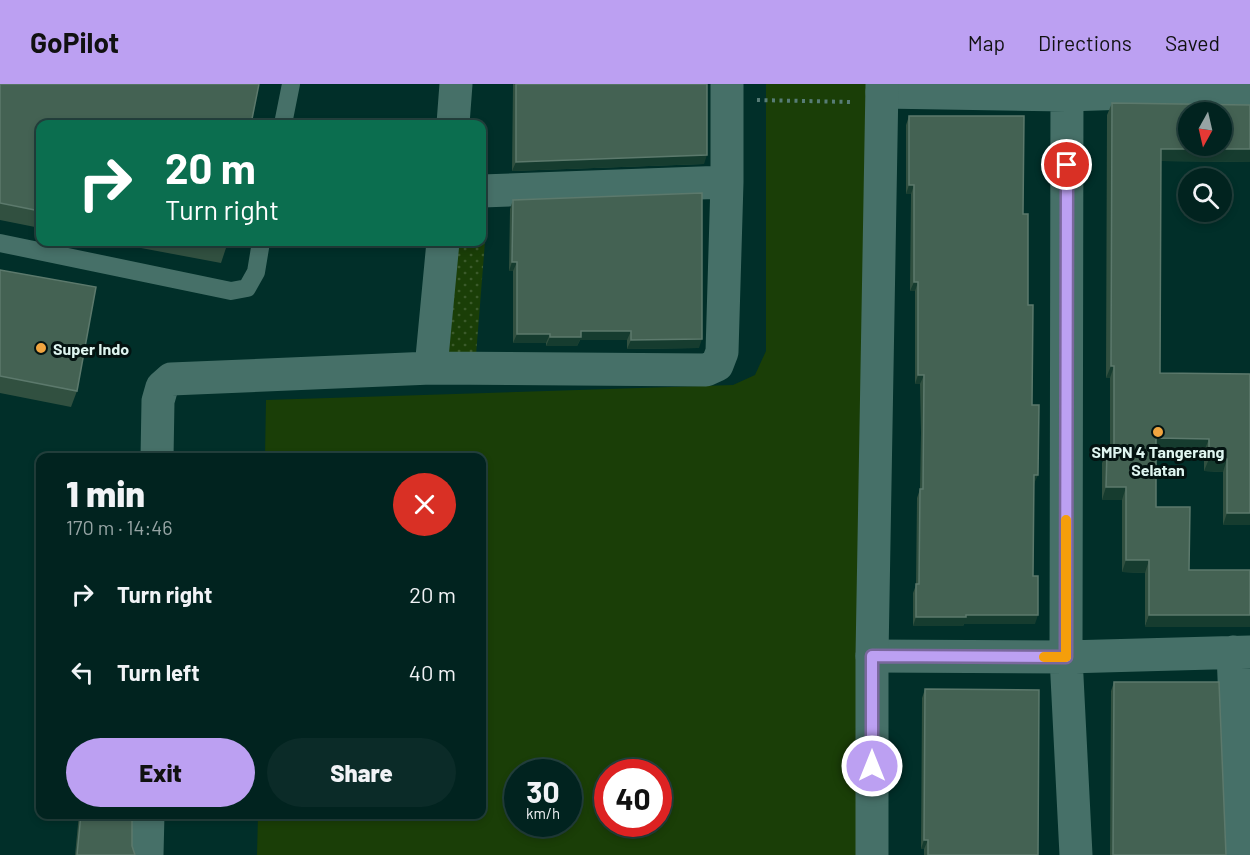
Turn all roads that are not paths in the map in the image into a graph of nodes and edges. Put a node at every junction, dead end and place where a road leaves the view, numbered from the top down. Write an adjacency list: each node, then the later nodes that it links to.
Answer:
1 (291, 84): 7 (lane)
2 (456, 84): 8 (street)
3 (1067, 89): 4 (street); 6 (street); 18 (street)
4 (1250, 89)
5 (727, 92): 9 (street)
6 (882, 93): 17 (street)
7 (284, 120)
8 (453, 120)
9 (727, 182): 10 (street); 14 (street)
10 (486, 191)
11 (0, 243): 12 (lane)
12 (260, 246)
13 (443, 246): 14 (street)
14 (430, 368): 15 (street)
15 (157, 453)
16 (1242, 652): 18 (street); 23 (street)
17 (872, 656): 18 (street); 21 (street)
18 (1066, 657): 22 (street)
19 (148, 819): 20 (street)
20 (147, 855)
21 (872, 855)
22 (1076, 855)
23 (1241, 855)

